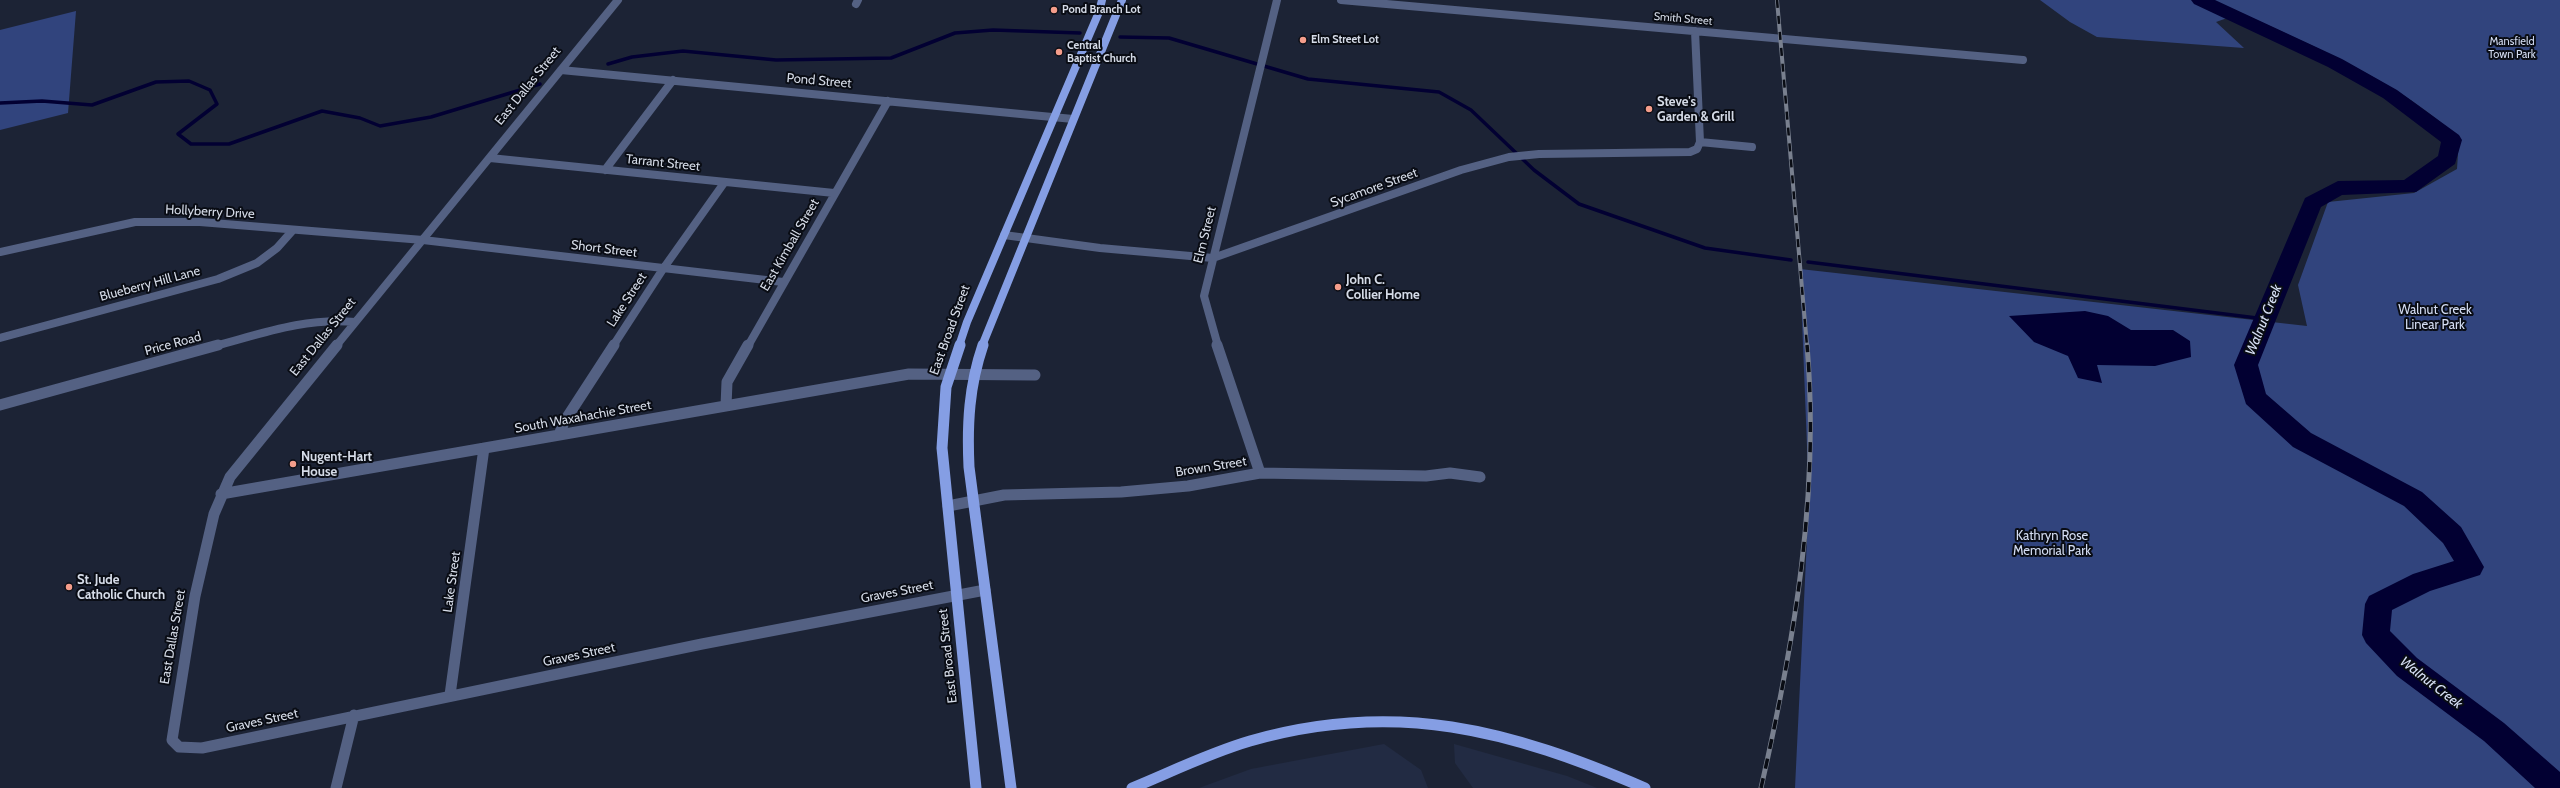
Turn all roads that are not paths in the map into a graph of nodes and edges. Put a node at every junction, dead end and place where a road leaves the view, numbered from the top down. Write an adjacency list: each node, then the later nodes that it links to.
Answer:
1 (618, 0): 13 (street, East Dallas Street)
2 (1102, 0): 7 (main road, East Broad Street)
3 (1122, 0): 8 (main road)
4 (1277, 0): 29 (street, Elm Street)
5 (1341, 0): 6 (street, Smith Street)
6 (1417, 3): 9 (street, Smith Street)
7 (1099, 12): 8 (main road); 10 (main road, East Broad Street)
8 (1116, 13): 11 (main road)
9 (1695, 31): 12 (street, Smith Street); 18 (street)
10 (1081, 54): 11 (main road); 16 (main road, East Broad Street)
11 (1099, 56): 17 (main road)
12 (2023, 60)
13 (561, 70): 14 (street, Pond Street); 20 (street, East Dallas Street)
14 (673, 80): 15 (street, Pond Street); 21 (street)
15 (888, 101): 16 (street, Pond Street); 23 (street, East Kimball Street)
16 (1055, 116): 17 (street, Pond Street); 25 (main road, East Broad Street)
17 (1073, 119): 26 (main road)
18 (1700, 142): 19 (street); 29 (street, Sycamore Street)
19 (1752, 146)
20 (490, 158): 21 (street, Tarrant Street); 27 (street, East Dallas Street)
21 (605, 170): 22 (street, Tarrant Street)
22 (724, 183): 23 (street, Tarrant Street); 30 (street, Lake Street)
23 (834, 193): 31 (street, East Kimball Street)
24 (293, 230): 27 (street, Hollyberry Drive); 28 (street, Hollyberry Drive); 33 (street, Blueberry Hill Lane)
25 (1004, 235): 26 (street, Sycamore Street); 34 (main road, East Broad Street)
26 (1025, 237): 29 (street, Sycamore Street); 35 (main road)
27 (423, 240): 30 (street, Short Street); 32 (street, East Dallas Street)
28 (0, 252)
29 (1213, 258): 41 (street, Elm Street)
30 (663, 269): 31 (street, Short Street); 39 (street, Lake Street)
31 (783, 282): 38 (street, East Kimball Street)
32 (355, 322): 37 (street, Price Road); 43 (street, East Dallas Street)
33 (0, 338)
34 (951, 372): 35 (street, South Waxahachie Street); 38 (street, South Waxahachie Street); 45 (main road, East Broad Street)
35 (972, 372): 36 (street, South Waxahachie Street); 44 (main road)
36 (1035, 375)
37 (0, 405)
38 (726, 406): 39 (street, South Waxahachie Street)
39 (559, 435): 40 (street, South Waxahachie Street)
40 (484, 448): 43 (street, South Waxahachie Street); 48 (street, Lake Street)
41 (1260, 473): 42 (street, Brown Street); 44 (street, Brown Street)
42 (1480, 477)
43 (221, 494): 50 (street, East Dallas Street)
44 (974, 501): 45 (street, Brown Street); 46 (main road)
45 (948, 506): 47 (main road, East Broad Street)
46 (985, 590): 47 (street, Graves Street); 53 (main road)
47 (957, 595): 48 (street, Graves Street); 52 (main road, East Broad Street)
48 (450, 695): 49 (street, Graves Street)
49 (354, 715): 50 (street, Graves Street); 51 (street)
50 (179, 747)
51 (336, 788)
52 (976, 788)
53 (1011, 788)
54 (1132, 788): 55 (main road)
55 (1645, 788)

